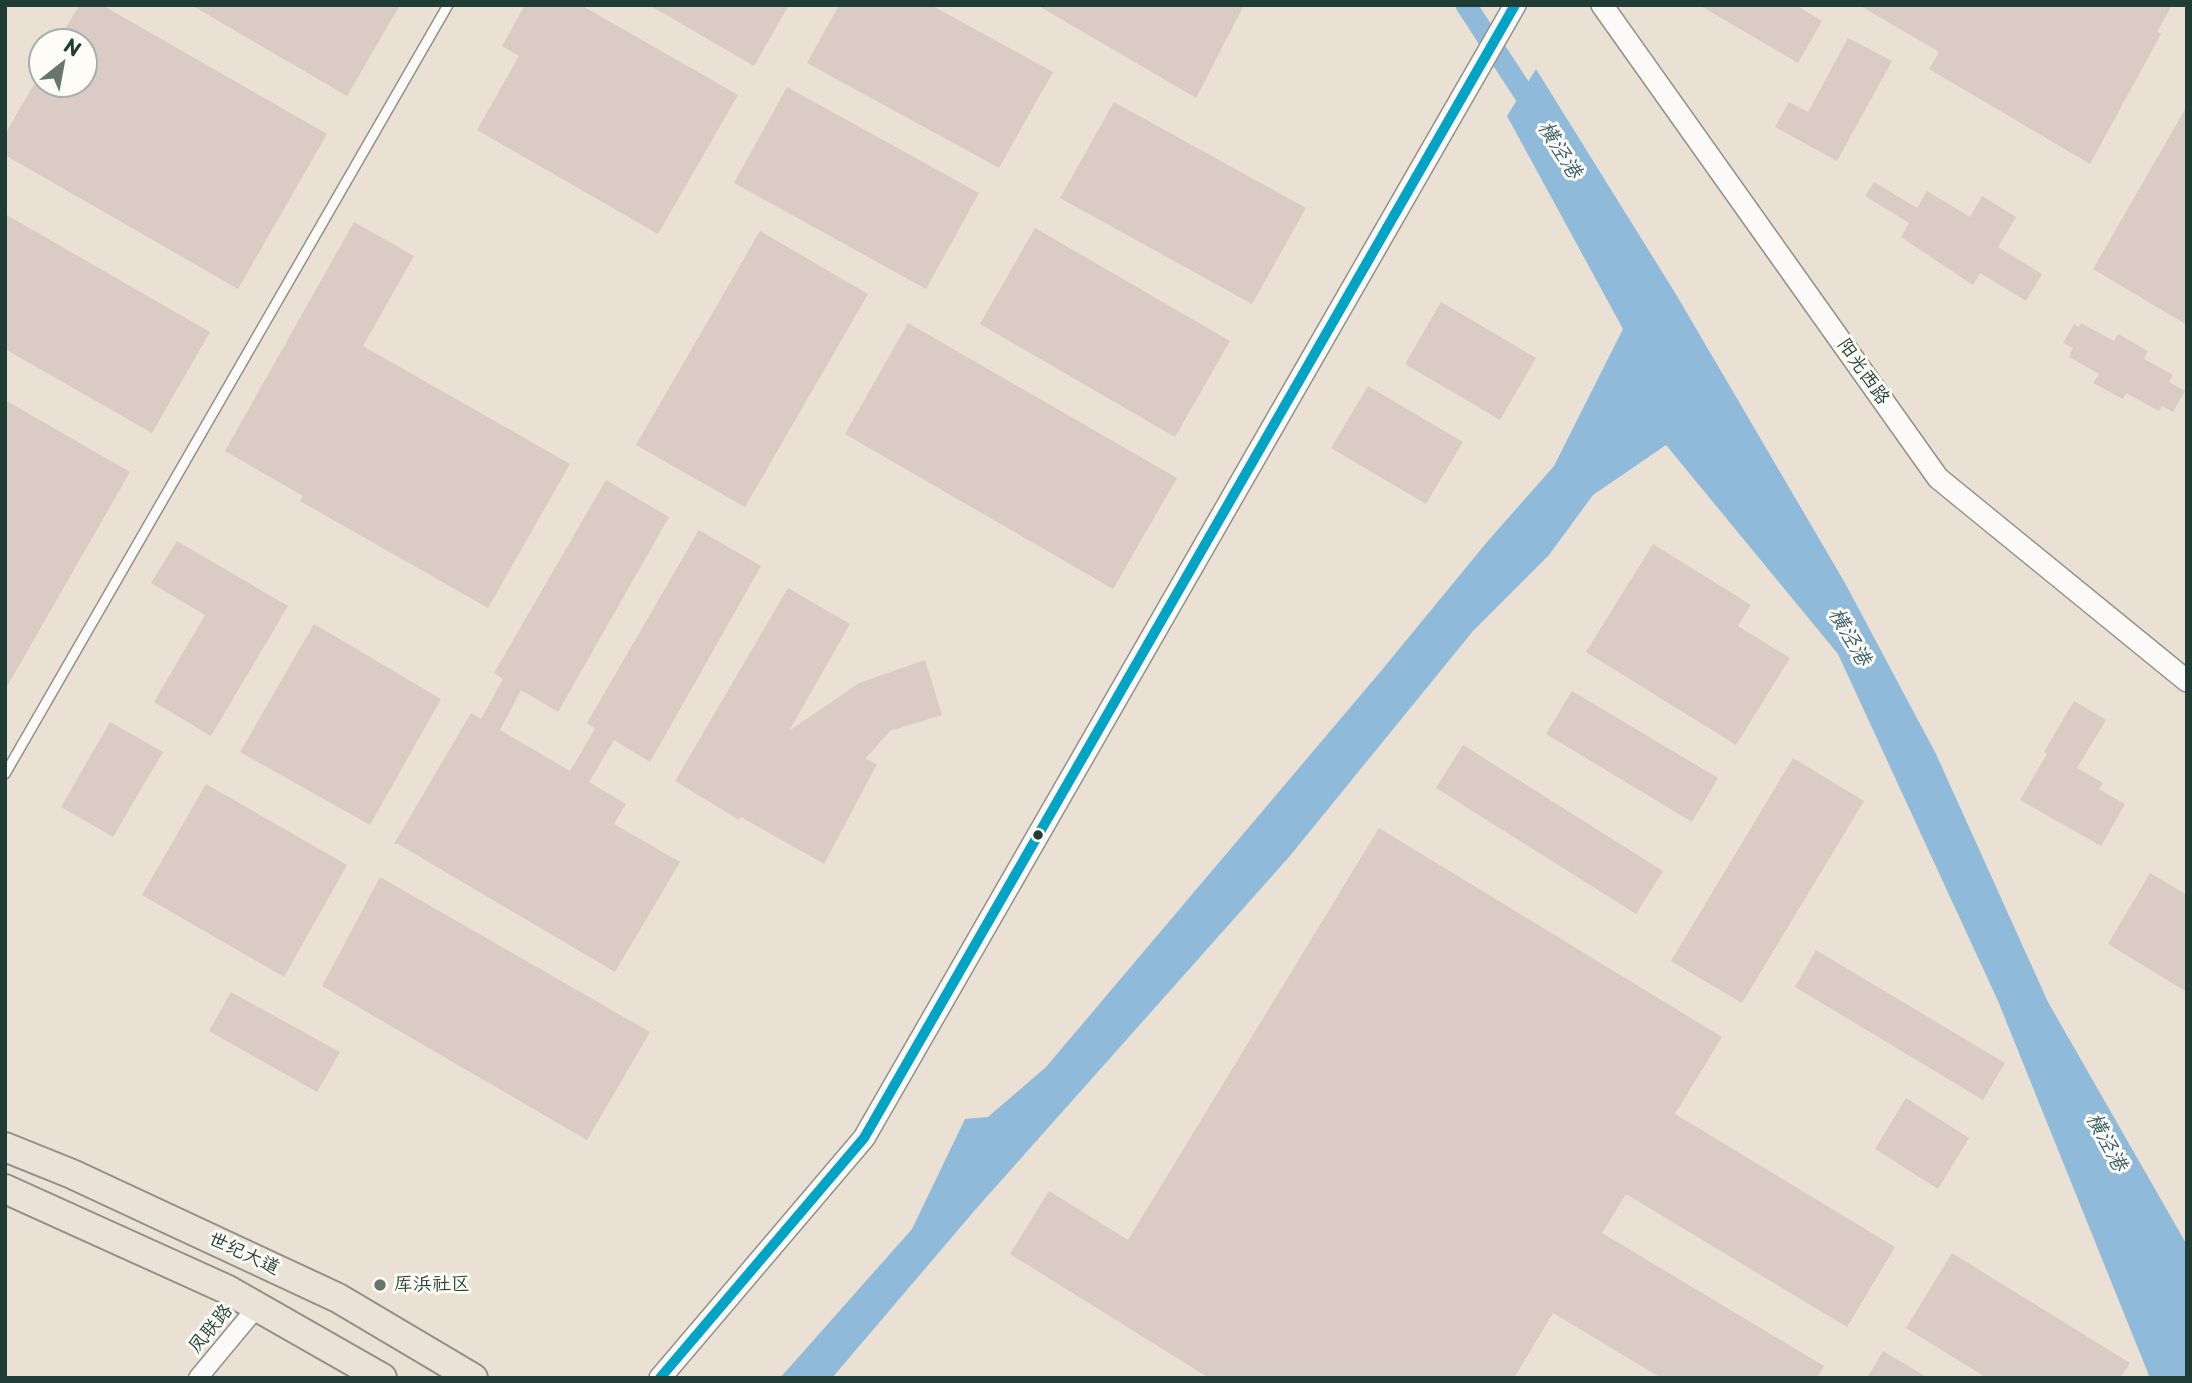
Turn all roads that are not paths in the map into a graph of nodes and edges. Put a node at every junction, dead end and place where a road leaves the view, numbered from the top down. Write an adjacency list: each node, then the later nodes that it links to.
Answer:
1 (448, 5): 5 (lane)
2 (1515, 5): 12 (street)
3 (1602, 5): 4 (street, 阳光西路)
4 (2187, 681)
5 (5, 774)
6 (5, 1147): 11 (main road, 世纪大道)
7 (5, 1189): 8 (main road, 世纪大道)
8 (257, 1307): 9 (street, 凤联路); 10 (main road, 世纪大道)
9 (198, 1378)
10 (382, 1378)
11 (473, 1378)
12 (660, 1378)

